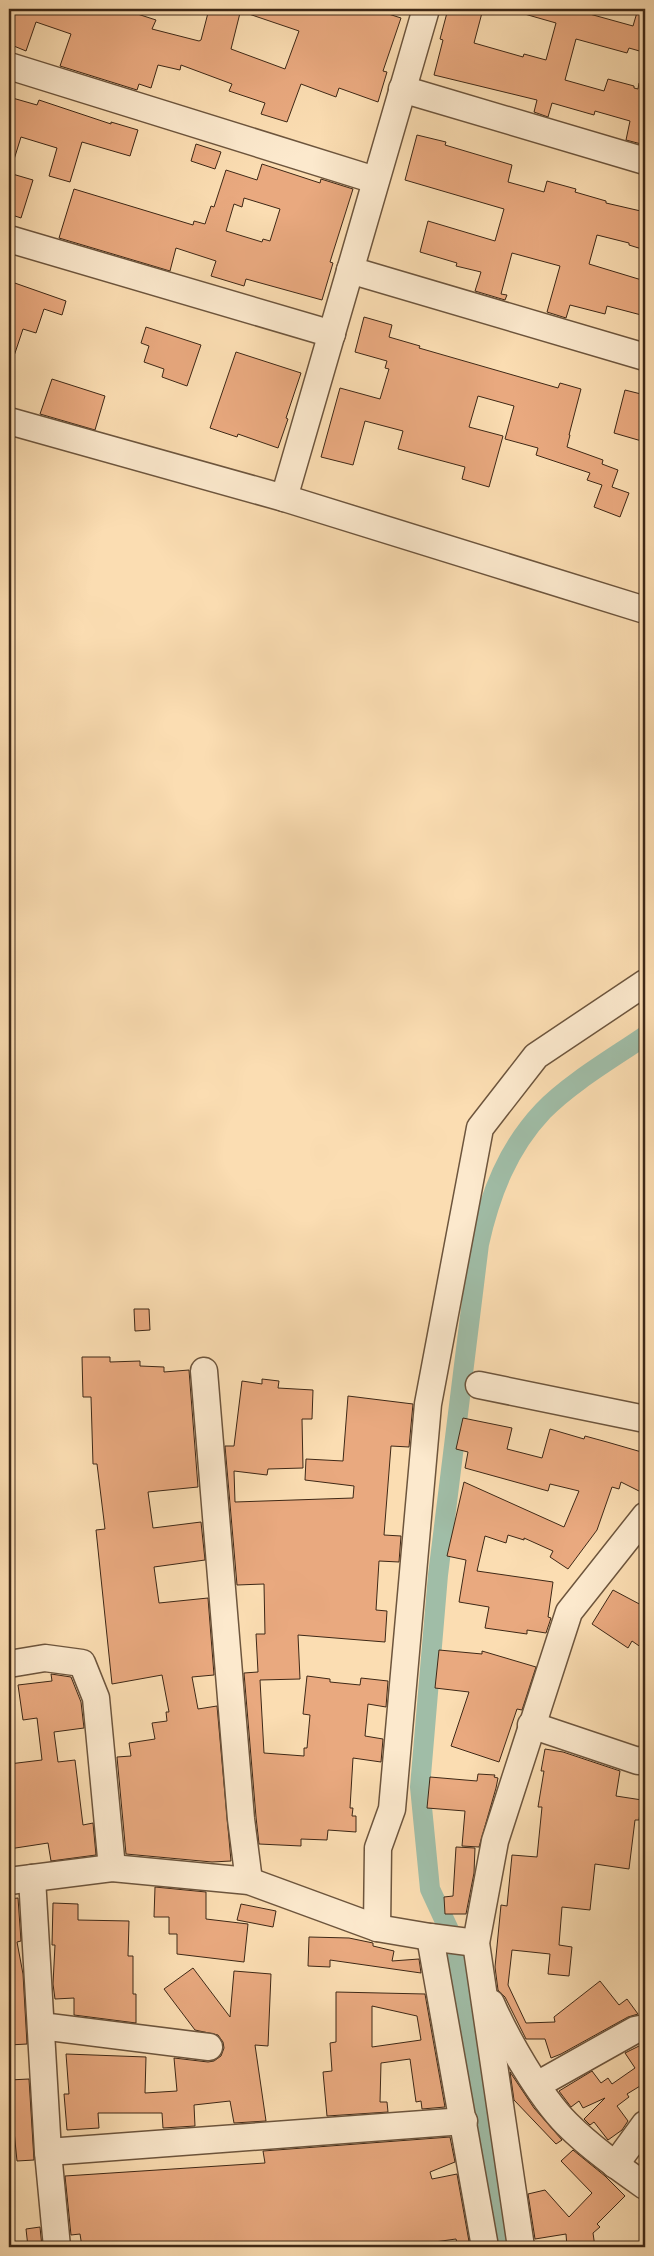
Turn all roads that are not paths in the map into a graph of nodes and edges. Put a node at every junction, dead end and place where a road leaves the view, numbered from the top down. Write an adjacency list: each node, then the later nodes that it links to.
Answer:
1 (426, 9): 3 (street)
2 (9, 66): 5 (street)
3 (402, 89): 4 (street); 5 (street)
4 (645, 162)
5 (375, 180): 7 (street)
6 (9, 239): 8 (street)
7 (350, 270): 8 (street); 9 (street)
8 (332, 334): 11 (street)
9 (645, 357)
10 (9, 421): 11 (street)
11 (284, 498): 12 (street)
12 (645, 610)
13 (645, 983): 24 (street)
14 (204, 1371): 23 (street)
15 (479, 1385): 16 (street)
16 (645, 1419)
17 (645, 1516): 19 (street)
18 (9, 1664): 21 (street)
19 (531, 1725): 20 (street); 25 (street)
20 (643, 1767)
21 (112, 1868): 22 (street); 23 (street)
22 (20, 1879): 27 (street)
23 (249, 1882): 24 (street)
24 (377, 1928): 25 (street)
25 (454, 1940): 26 (street); 31 (street)
26 (479, 1975): 30 (street); 38 (street)
27 (41, 2026): 29 (street); 33 (street)
28 (645, 2028): 30 (street)
29 (209, 2047)
30 (537, 2085): 34 (street)
31 (464, 2121): 33 (street); 37 (street)
32 (645, 2124): 34 (street)
33 (48, 2152): 36 (street)
34 (615, 2165): 35 (street)
35 (645, 2186)
36 (57, 2247)
37 (485, 2247)
38 (521, 2247)

